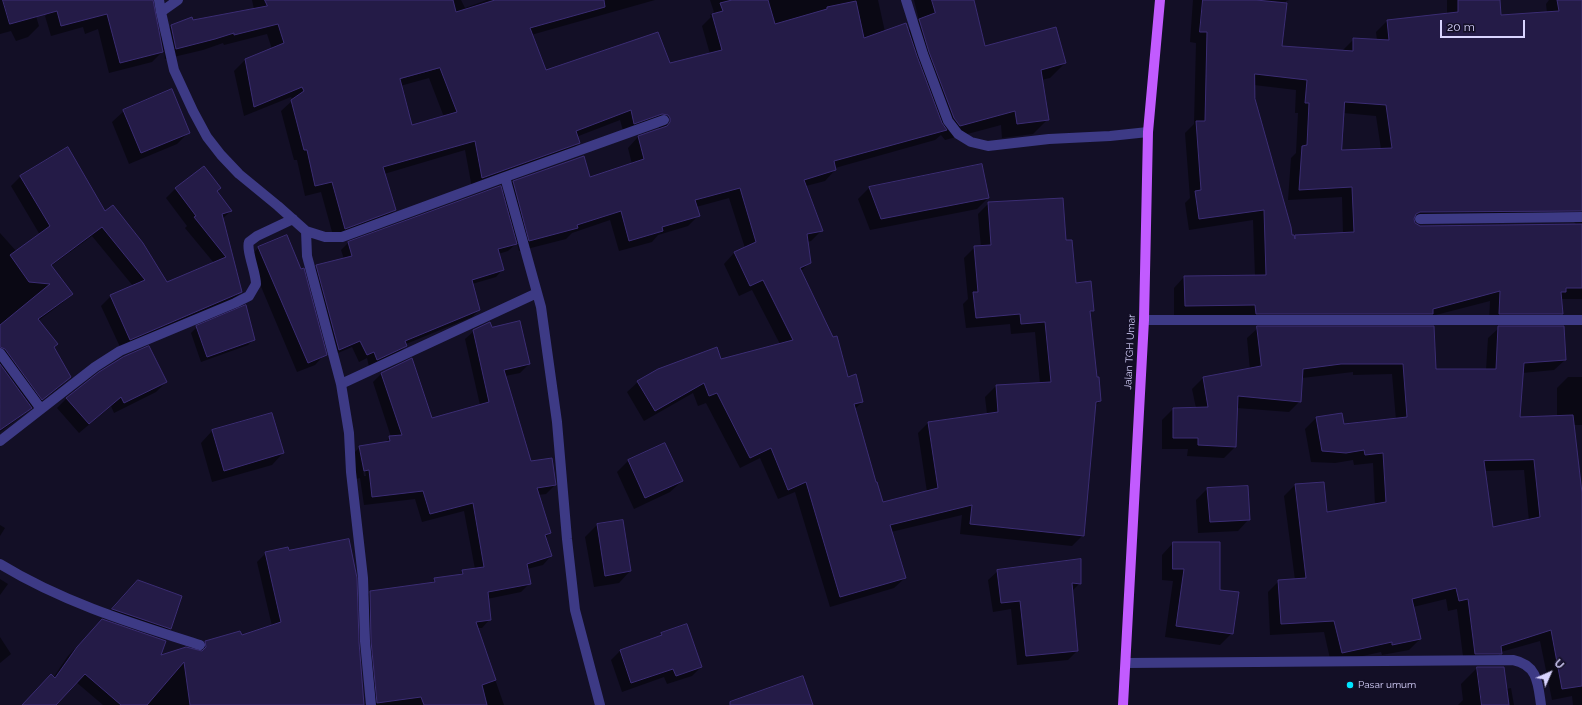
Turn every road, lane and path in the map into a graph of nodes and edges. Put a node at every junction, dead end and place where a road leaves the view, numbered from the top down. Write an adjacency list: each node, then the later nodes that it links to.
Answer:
1 (159, 0): 5 (street)
2 (178, 0): 5 (street)
3 (906, 0): 7 (street)
4 (1160, 0): 7 (main road, Jalan TGH Umar)
5 (161, 12): 10 (street)
6 (664, 120): 8 (street)
7 (1148, 132): 14 (main road, Jalan TGH Umar)
8 (505, 176): 12 (street); 13 (street)
9 (1582, 217): 11 (street)
10 (293, 219): 12 (street); 18 (street)
11 (1420, 219)
12 (306, 231): 17 (street)
13 (537, 294): 17 (street); 24 (street)
14 (1144, 320): 15 (street); 22 (main road, Jalan TGH Umar)
15 (1582, 320)
16 (0, 353): 18 (street)
17 (341, 384): 23 (street)
18 (41, 409): 19 (street)
19 (0, 441)
20 (0, 564): 21 (street)
21 (200, 645)
22 (1126, 663): 25 (main road, Jalan TGH Umar); 26 (street)
23 (371, 705)
24 (600, 705)
25 (1123, 705)
26 (1541, 705)

